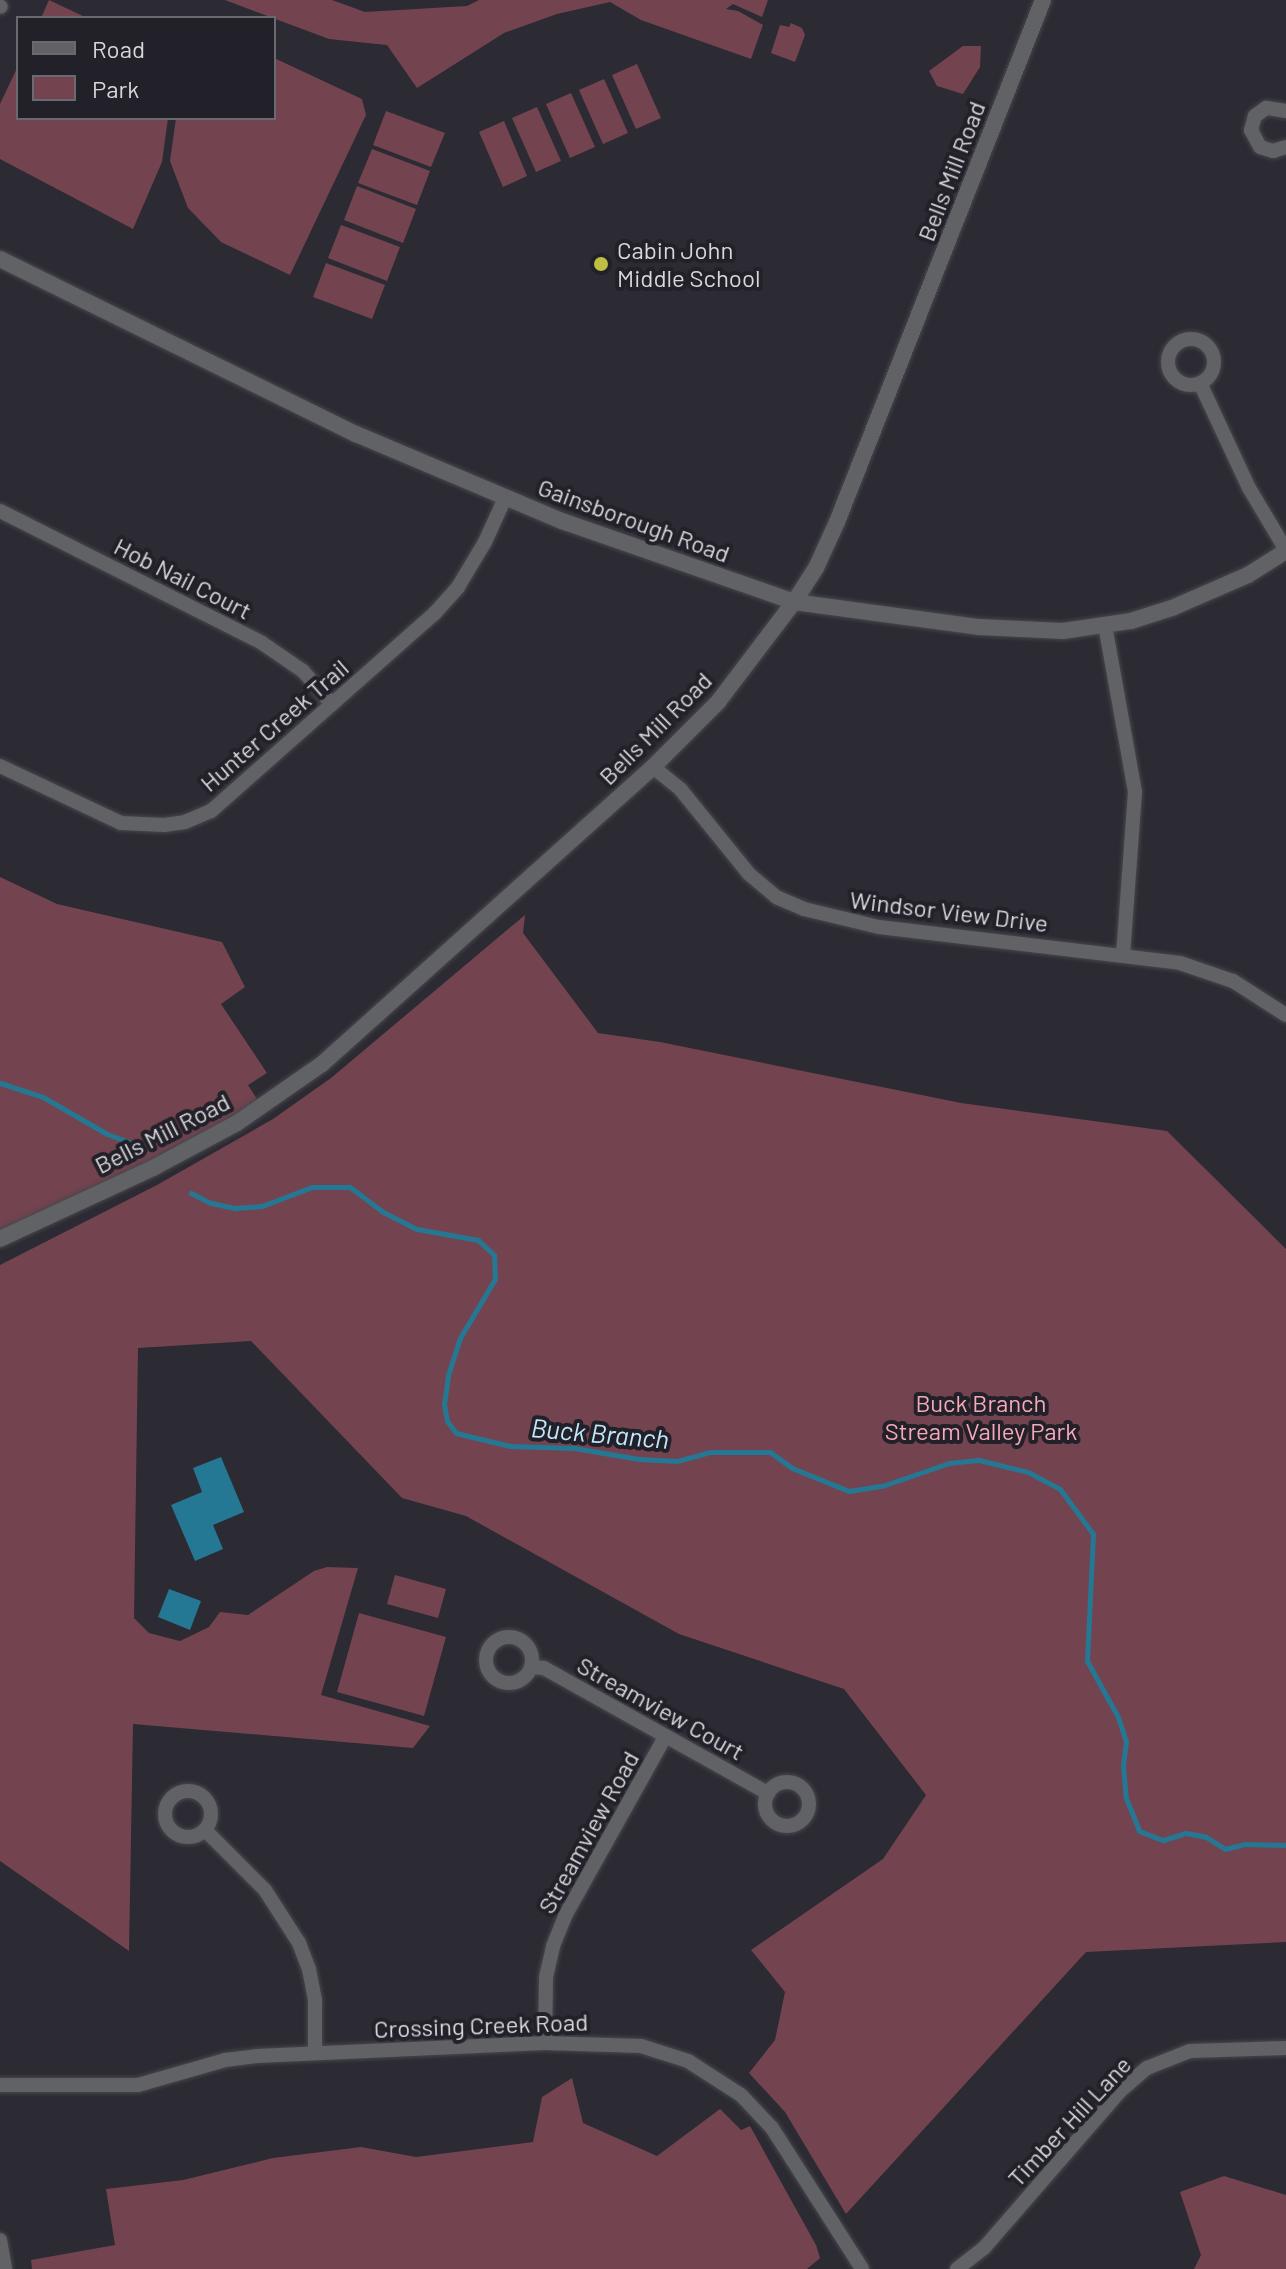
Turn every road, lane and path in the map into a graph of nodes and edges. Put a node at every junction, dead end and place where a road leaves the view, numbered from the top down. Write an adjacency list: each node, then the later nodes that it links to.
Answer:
1 (1043, 0): 9 (street, Bells Mill Road)
2 (1286, 111): 3 (street)
3 (1286, 147)
4 (0, 259): 6 (street, Gainsborough Road)
5 (1200, 383): 8 (street)
6 (505, 498): 9 (street, Gainsborough Road); 11 (street, Hunter Creek Trail)
7 (0, 511): 11 (street, Hob Nail Court)
8 (1286, 550): 10 (street, Gainsborough Road)
9 (794, 602): 10 (street, Gainsborough Road); 13 (street, Bells Mill Road)
10 (1105, 625): 14 (street)
11 (332, 704): 12 (street, Hunter Creek Trail)
12 (0, 766)
13 (653, 767): 14 (street, Windsor View Drive); 16 (street, Bells Mill Road)
14 (1123, 955): 15 (street, Windsor View Drive)
15 (1286, 1015)
16 (0, 1239)
17 (531, 1667): 18 (street, Streamview Court)
18 (665, 1737): 19 (street, Streamview Court); 21 (street, Streamview Road)
19 (768, 1793)
20 (205, 1830): 23 (street)
21 (545, 2043): 23 (street, Crossing Creek Road); 27 (street, Crossing Creek Road)
22 (1286, 2048): 28 (street, Timber Hill Lane)
23 (315, 2053): 24 (street, Crossing Creek Road)
24 (0, 2085)
25 (0, 2240): 26 (street)
26 (5, 2269)
27 (862, 2269)
28 (957, 2269)

